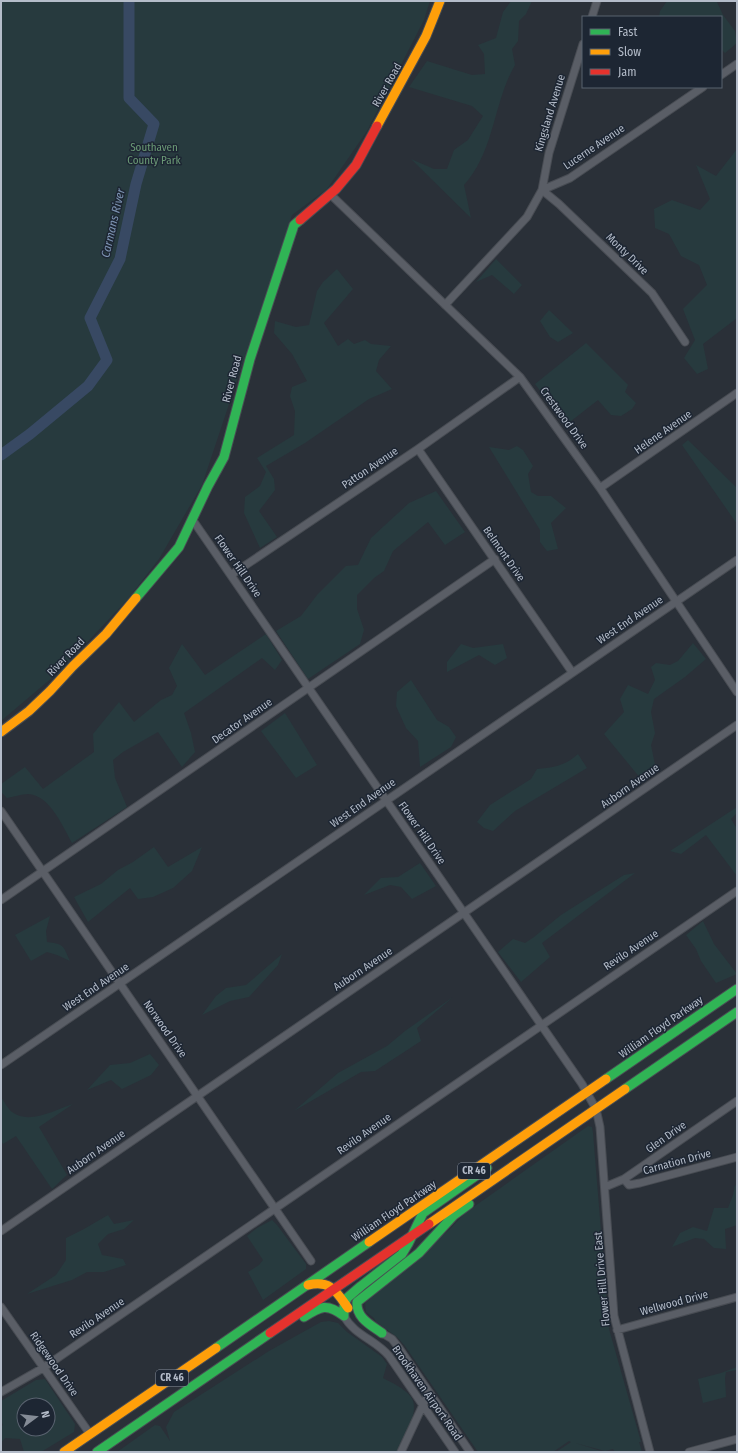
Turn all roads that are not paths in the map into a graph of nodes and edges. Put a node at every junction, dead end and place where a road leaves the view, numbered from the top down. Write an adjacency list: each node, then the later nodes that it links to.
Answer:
1 (440, 1): 9 (main road, River Road)
2 (597, 1): 3 (street)
3 (592, 16)
4 (582, 47): 8 (street, Kingsland Avenue)
5 (737, 64): 6 (street)
6 (722, 74)
7 (702, 88): 8 (street, Lucerne Avenue)
8 (542, 190): 10 (street); 11 (street, Monty Drive)
9 (330, 194): 10 (street, Crestwood Drive); 16 (main road, River Road)
10 (445, 305): 12 (street, Crestwood Drive)
11 (685, 342)
12 (520, 377): 14 (street, Patton Avenue); 15 (street, Crestwood Drive)
13 (737, 393): 15 (street, Helene Avenue)
14 (418, 449): 17 (street, Belmont Drive); 19 (street, Patton Avenue)
15 (600, 488): 20 (street, Crestwood Drive)
16 (192, 519): 19 (street, Flower Hill Drive); 25 (main road, River Road)
17 (495, 559): 21 (street, Belmont Drive); 22 (street, Decator Avenue)
18 (737, 560): 20 (street, West End Avenue)
19 (231, 575): 22 (street, Flower Hill Drive)
20 (677, 602): 21 (street, West End Avenue); 23 (street, Crestwood Drive)
21 (572, 672): 26 (street, West End Avenue)
22 (308, 688): 26 (street, Flower Hill Drive); 28 (street, Decator Avenue)
23 (737, 692)
24 (737, 726): 31 (street, Auborn Avenue)
25 (1, 732)
26 (386, 801): 31 (street, Flower Hill Drive); 32 (street, West End Avenue)
27 (1, 811): 28 (street, Norwood Drive)
28 (43, 871): 30 (street, Decator Avenue); 32 (street, Norwood Drive)
29 (737, 891): 35 (street, Revilo Avenue)
30 (1, 900)
31 (464, 913): 35 (street, Flower Hill Drive); 38 (street, Auborn Avenue)
32 (120, 984): 36 (street, West End Avenue); 38 (street, Norwood Drive)
33 (737, 989): 37 (main road, William Floyd Parkway / CR 46)
34 (737, 1012): 40 (main road, William Floyd Parkway / CR 46)
35 (541, 1025): 37 (street, Flower Hill Drive); 46 (street, Revilo Avenue)
36 (1, 1065)
37 (588, 1093): 40 (street, Flower Hill Drive); 41 (main road, William Floyd Parkway / CR 46)
38 (198, 1096): 46 (street, Norwood Drive); 47 (street, Auborn Avenue)
39 (737, 1101): 44 (street, Glen Drive)
40 (594, 1105): 43 (main road, William Floyd Parkway / CR 46); 45 (street, Flower Hill Drive East)
41 (506, 1148): 48 (main road); 50 (main road, William Floyd Parkway / CR 46)
42 (737, 1157): 44 (street, Carnation Drive)
43 (516, 1164): 48 (main road, William Floyd Parkway / CR 46); 57 (main road)
44 (624, 1179): 45 (street, Glen Drive)
45 (605, 1186): 56 (street, Flower Hill Drive East)
46 (275, 1209): 49 (street, Norwood Drive); 59 (street, Revilo Avenue)
47 (1, 1231)
48 (412, 1235): 51 (main road, William Floyd Parkway / CR 46); 53 (main road)
49 (311, 1261)
50 (305, 1286): 51 (main road); 64 (main road, William Floyd Parkway / CR 46)
51 (334, 1289): 53 (main road); 58 (main road, William Floyd Parkway / CR 46)
52 (737, 1297): 56 (street, Wellwood Drive)
53 (345, 1303): 55 (main road); 57 (main road)
54 (1, 1307): 59 (street, Ridgewood Drive)
55 (344, 1316): 58 (main road); 62 (street, Brookhaven Airport Road)
56 (617, 1330): 69 (street, Flower Hill Drive East)
57 (382, 1333): 61 (street, Brookhaven Airport Road)
58 (242, 1352): 64 (main road, William Floyd Parkway / CR 46)
59 (43, 1368): 60 (street, Revilo Avenue); 64 (street, Ridgewood Drive)
60 (1, 1392)
61 (429, 1392): 62 (street); 68 (street, Brookhaven Airport Road)
62 (423, 1405): 66 (street); 67 (street, Brookhaven Airport Road)
63 (737, 1439): 70 (street)
64 (96, 1446): 65 (main road, William Floyd Parkway / CR 46)
65 (64, 1452)
66 (401, 1452)
67 (455, 1452)
68 (470, 1452)
69 (650, 1452)
70 (689, 1452)

